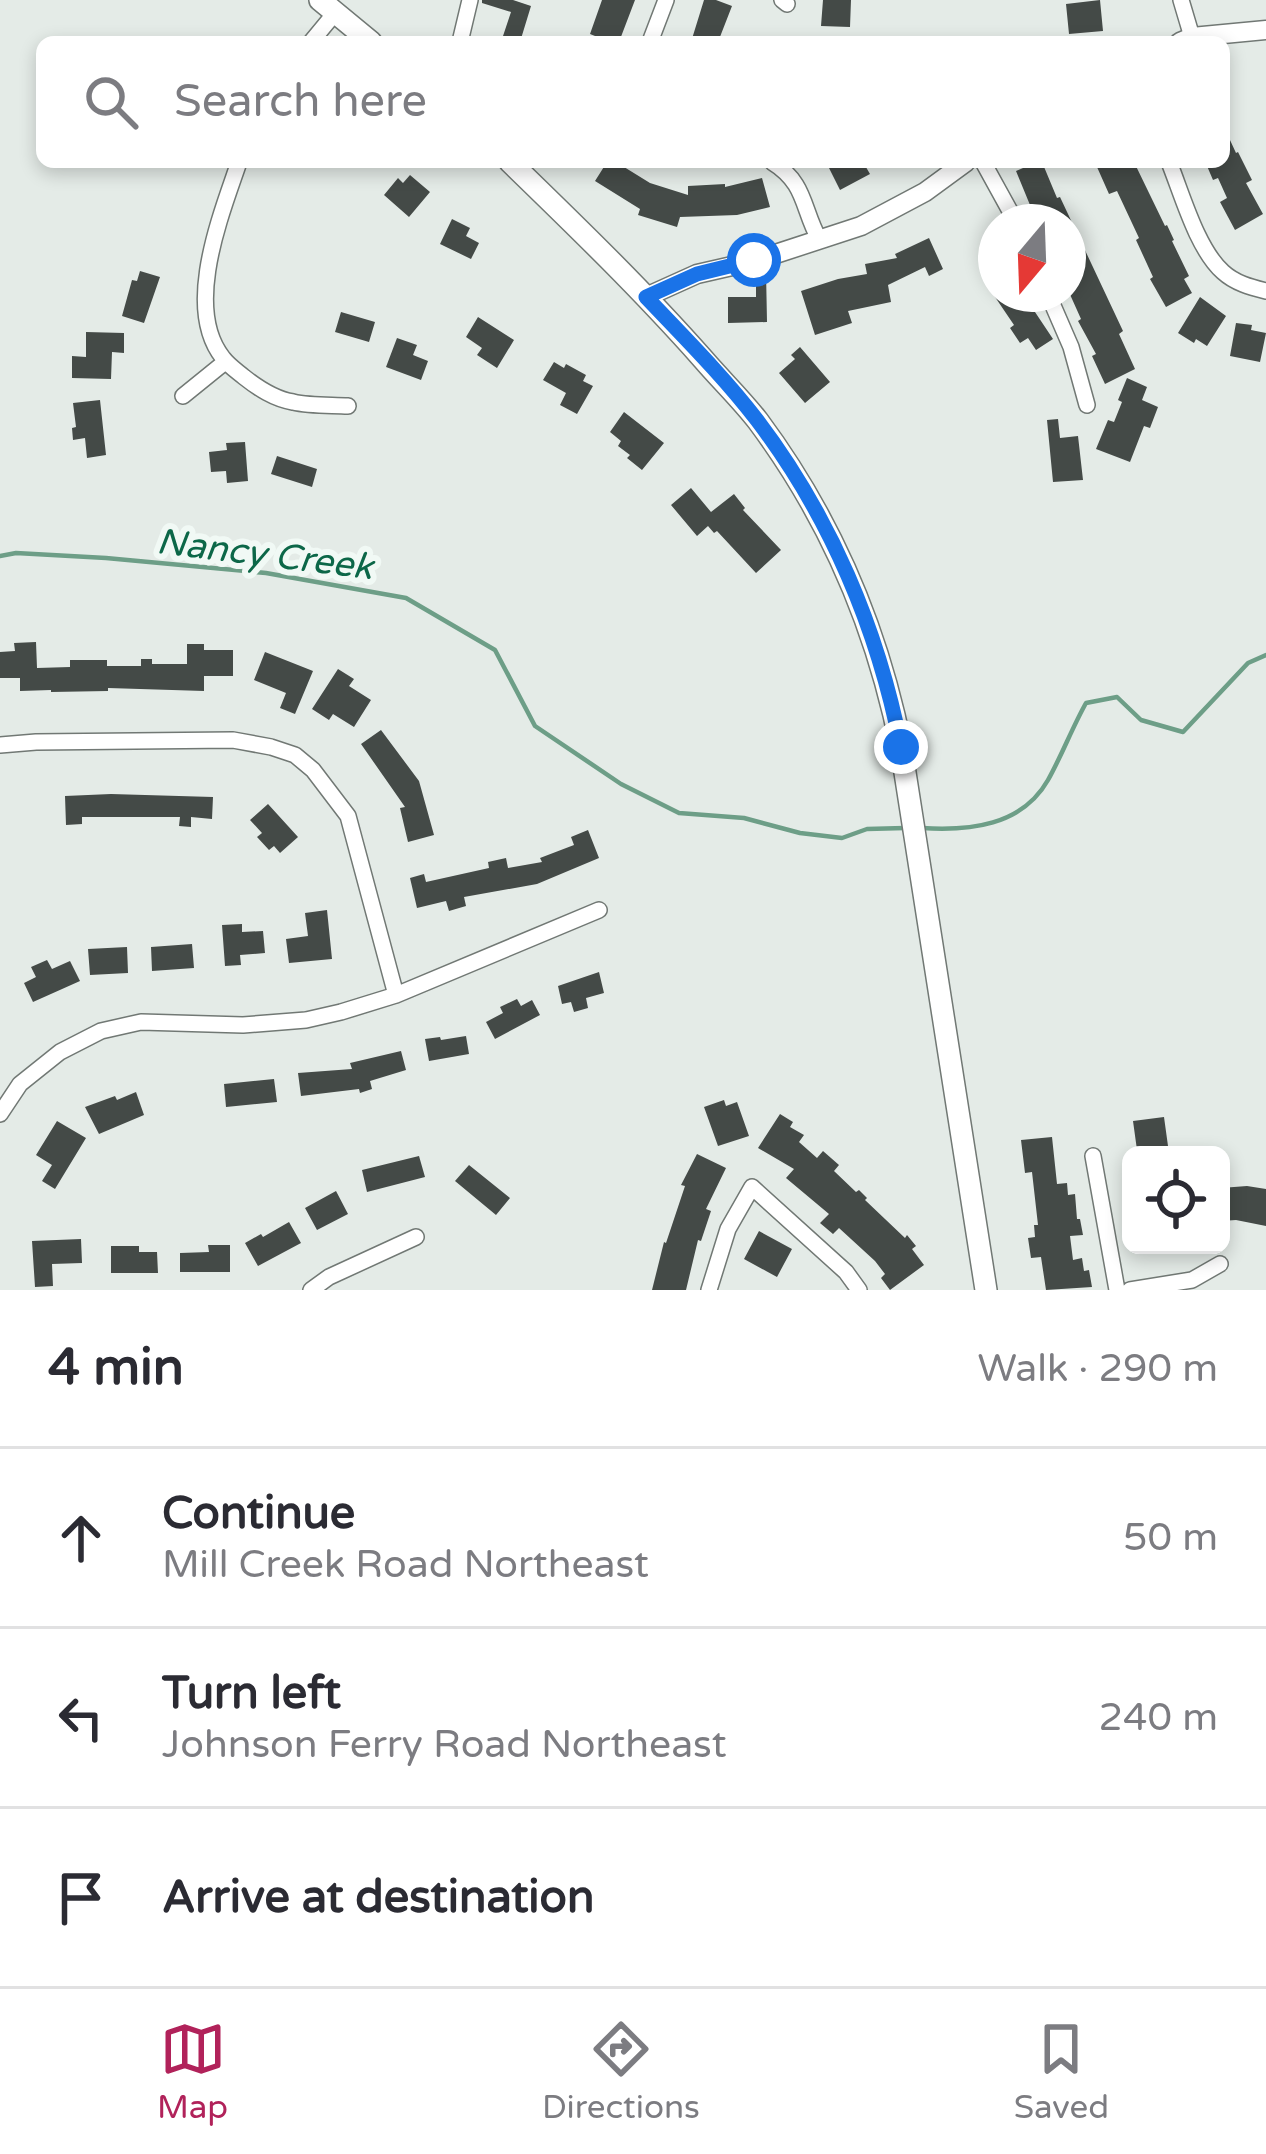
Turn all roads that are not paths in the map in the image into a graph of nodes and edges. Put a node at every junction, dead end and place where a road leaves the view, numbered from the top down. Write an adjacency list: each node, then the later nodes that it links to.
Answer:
1 (470, 0): 8 (street)
2 (666, 0): 9 (street)
3 (1181, 0): 10 (street)
4 (328, 6): 6 (street); 7 (main road)
5 (1266, 30): 11 (street)
6 (314, 36)
7 (364, 36)
8 (461, 36)
9 (652, 36)
10 (1186, 36)
11 (1218, 36)
12 (236, 168): 23 (street)
13 (516, 168): 21 (main road)
14 (779, 168): 19 (street)
15 (959, 168): 19 (street)
16 (986, 168): 18 (street)
17 (1171, 168): 20 (street)
18 (1006, 204)
19 (819, 239): 21 (street)
20 (1266, 291)
21 (646, 297): 37 (main road)
22 (1056, 312): 25 (street)
23 (225, 362): 24 (street); 26 (street)
24 (183, 396)
25 (1087, 405)
26 (348, 406)
27 (0, 745): 29 (street)
28 (599, 910): 29 (street)
29 (396, 995): 30 (street)
30 (0, 1114)
31 (1093, 1156): 38 (street)
32 (416, 1238): 34 (street)
33 (1220, 1264): 39 (street)
34 (311, 1290)
35 (709, 1290): 36 (street)
36 (859, 1290)
37 (986, 1290)
38 (1117, 1290)
39 (1130, 1290)

